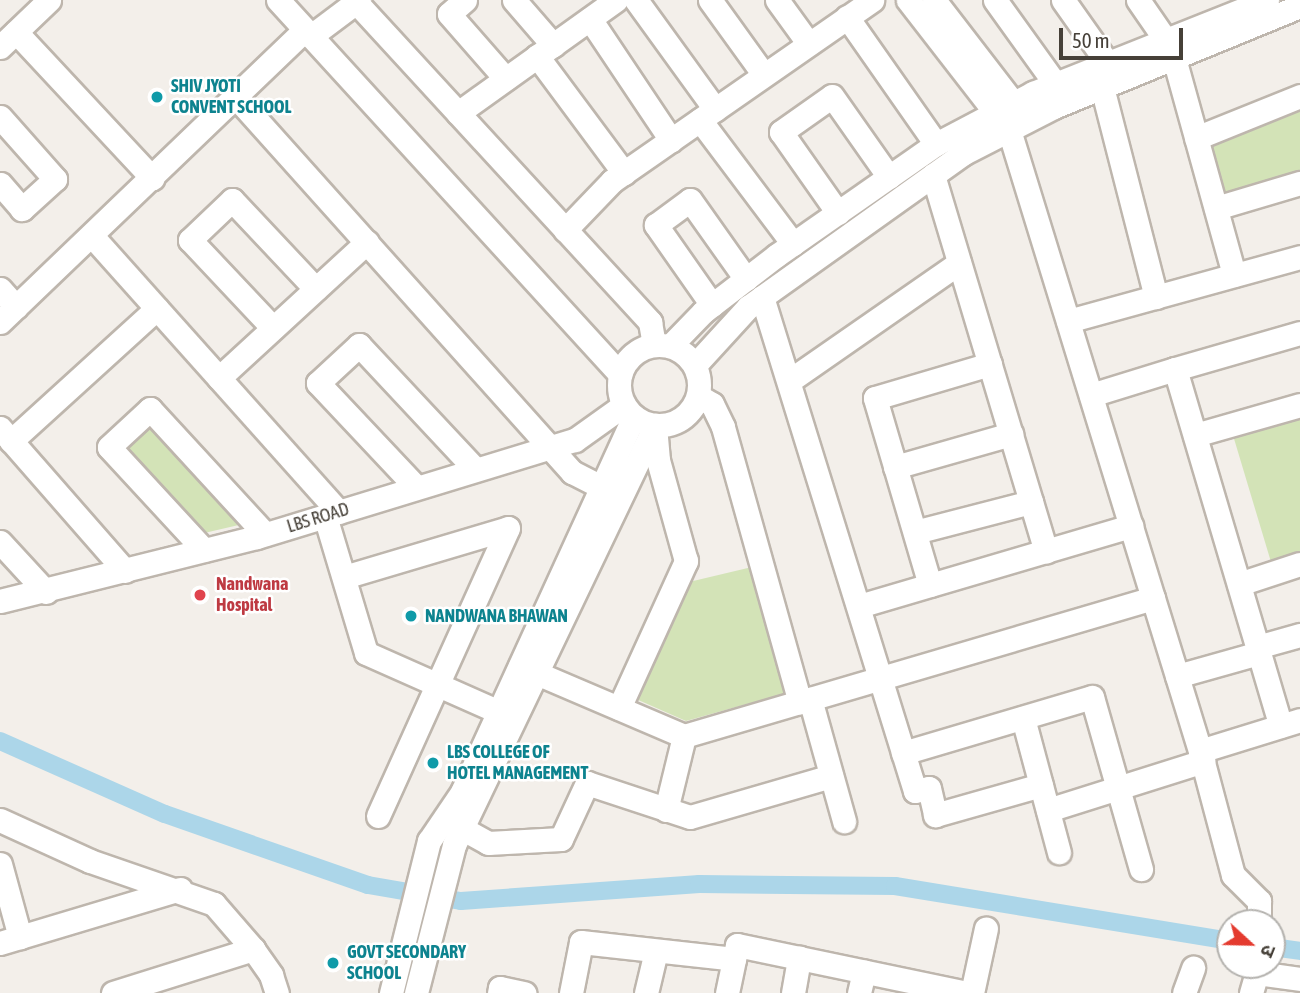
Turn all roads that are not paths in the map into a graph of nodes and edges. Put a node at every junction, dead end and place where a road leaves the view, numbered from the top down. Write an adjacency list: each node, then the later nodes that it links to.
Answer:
1 (49, 0): 21 (street)
2 (278, 0): 20 (street)
3 (465, 0): 27 (street)
4 (514, 0): 24 (street)
5 (636, 0): 33 (street)
6 (710, 0): 26 (street)
7 (778, 0): 22 (street)
8 (872, 0): 19 (street)
9 (908, 0): 34 (street)
10 (934, 0): 34 (street)
11 (995, 0): 28 (street)
12 (1063, 0): 25 (street)
13 (1138, 0): 23 (street)
14 (1267, 0): 18 (street)
15 (358, 1): 20 (street); 32 (street)
16 (1300, 6): 23 (street)
17 (598, 8): 24 (street); 37 (street)
18 (1224, 8): 23 (street)
19 (847, 17): 22 (street); 38 (street)
20 (308, 33): 31 (street); 69 (street)
21 (8, 39): 42 (street)
22 (809, 44): 26 (street)
23 (1171, 50): 25 (street); 29 (street); 36 (street)
24 (545, 51): 27 (street); 39 (street)
25 (1109, 65): 28 (street)
26 (764, 75): 33 (street)
27 (506, 79): 32 (street)
28 (1056, 85): 34 (street)
29 (1102, 87): 34 (street); 58 (street)
30 (1300, 96): 36 (street)
31 (236, 97): 42 (street); 49 (street)
32 (458, 113): 47 (street)
33 (708, 114): 37 (street); 50 (street)
34 (1006, 116): 38 (street); 40 (street); 62 (street)
35 (0, 117): 44 (street)
36 (1196, 138): 45 (street)
37 (671, 140): 39 (street)
38 (936, 144): 41 (street)
39 (624, 173): 47 (street)
40 (933, 175): 52 (street); 57 (street)
41 (889, 177): 46 (street); 46 (street)
42 (152, 178): 48 (street)
43 (1300, 183): 45 (street)
44 (0, 184)
45 (1216, 208): 53 (street)
46 (838, 213): 50 (street)
47 (565, 230): 65 (street)
48 (92, 236): 60 (street); 61 (street)
49 (367, 242): 56 (street); 79 (street)
50 (793, 244): 54 (street)
51 (1300, 257): 53 (street)
52 (959, 263): 66 (street); 71 (street)
53 (1234, 275): 58 (street)
54 (746, 279): 59 (street); 59 (street)
55 (0, 289): 61 (street)
56 (316, 289): 63 (street); 63 (street)
57 (762, 297): 67 (street); 71 (street)
58 (1156, 297): 62 (street)
59 (712, 305): 65 (street)
60 (157, 308): 70 (street); 76 (street)
61 (8, 314)
62 (1068, 321): 72 (street)
63 (273, 328): 70 (street)
64 (1300, 333): 68 (street)
65 (662, 346): 67 (street); 69 (street)
66 (990, 364): 77 (street); 80 (street)
67 (695, 365): 73 (street)
68 (1175, 369): 72 (street); 78 (street)
69 (620, 374): 75 (street)
70 (219, 378): 85 (street)
71 (789, 381): 100 (street)
72 (1091, 395): 86 (street)
73 (698, 396): 75 (street); 107 (street)
74 (1300, 405): 78 (street)
75 (637, 416): 79 (street, LBS ROAD); 83 (street); 103 (street); 108 (street)
76 (6, 434): 93 (street)
77 (1010, 434): 80 (street); 84 (street)
78 (1195, 435): 95 (street)
79 (549, 445): 81 (street, LBS ROAD); 83 (street)
80 (895, 467): 87 (street)
81 (475, 469): 82 (street, LBS ROAD); 82 (street)
82 (416, 487): 85 (street, LBS ROAD)
83 (602, 487): 103 (street)
84 (1031, 502): 87 (street); 91 (street)
85 (332, 514): 88 (street, LBS ROAD); 94 (street)
86 (1131, 526): 91 (street); 98 (street)
87 (915, 532): 96 (street)
88 (265, 534): 90 (street, LBS ROAD); 90 (street)
89 (0, 542): 97 (street)
90 (204, 550): 93 (street, LBS ROAD)
91 (1046, 551): 96 (street)
92 (1300, 564): 95 (street)
93 (125, 571): 97 (street, LBS ROAD)
94 (344, 577): 106 (street); 106 (street)
95 (1239, 584): 102 (street)
96 (930, 585): 100 (street)
97 (46, 592): 99 (street, LBS ROAD)
98 (1153, 598): 104 (street); 105 (street)
99 (0, 601)
100 (859, 606): 105 (street)
101 (1300, 635): 102 (street)
102 (1258, 650): 104 (street); 111 (street)
103 (529, 669): 108 (street); 109 (street); 123 (street)
104 (1177, 676): 114 (street)
105 (881, 678): 107 (street); 113 (street)
106 (435, 684): 109 (street); 120 (street)
107 (805, 701): 112 (street); 115 (street)
108 (619, 708): 112 (street)
109 (499, 712): 140 (street)
110 (1023, 718): 113 (street); 116 (street); 117 (street)
111 (1290, 723): 114 (street)
112 (684, 736): 118 (street)
113 (903, 753): 116 (street)
114 (1202, 756): 117 (street); 128 (street)
115 (831, 776): 118 (street); 122 (street)
116 (1041, 785): 119 (street)
117 (1118, 787): 119 (street); 126 (street)
118 (666, 810): 123 (street)
119 (1048, 810): 124 (street)
120 (378, 816)
121 (0, 820): 127 (street)
122 (844, 821)
123 (459, 837): 141 (street)
124 (1059, 852)
125 (0, 864): 130 (street)
126 (1141, 869)
127 (180, 889): 130 (street); 131 (street)
128 (1257, 909)
129 (986, 928): 149 (street)
130 (10, 940)
131 (253, 949): 138 (street); 139 (street)
132 (656, 951): 133 (street); 144 (street); 145 (street)
133 (735, 952): 134 (street); 146 (street)
134 (799, 958): 136 (street); 147 (street)
135 (1193, 968): 150 (street)
136 (862, 982): 137 (street)
137 (922, 988): 148 (street)
138 (113, 993)
139 (277, 993)
140 (391, 993)
141 (416, 993)
142 (499, 993): 143 (street)
143 (524, 993)
144 (571, 993)
145 (646, 993)
146 (727, 993)
147 (793, 993)
148 (967, 993)
149 (972, 993)
150 (1184, 993)

